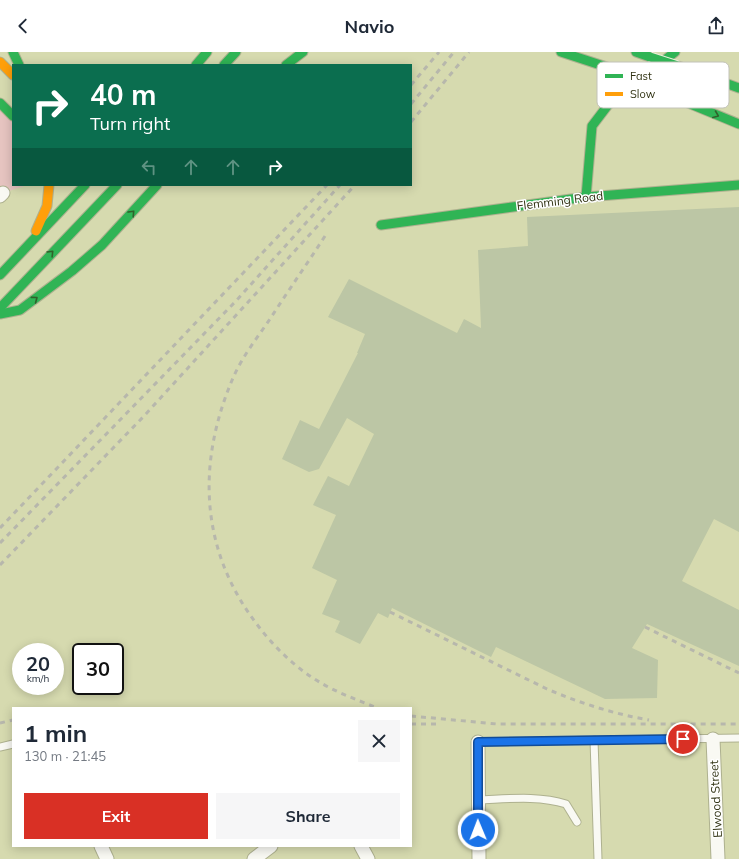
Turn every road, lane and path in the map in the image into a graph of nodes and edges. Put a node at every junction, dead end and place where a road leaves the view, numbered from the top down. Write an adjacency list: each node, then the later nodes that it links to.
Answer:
1 (13, 52): 11 (main road)
2 (207, 52): 12 (main road)
3 (236, 52): 13 (main road)
4 (303, 52): 14 (main road)
5 (561, 52): 15 (main road, one-way to 15, bridge)
6 (636, 52): 10 (main road, bridge)
7 (675, 52): 9 (main road)
8 (0, 62): 16 (main road)
9 (662, 62)
10 (666, 62)
11 (19, 64)
12 (197, 64)
13 (225, 64)
14 (287, 64)
15 (597, 64)
16 (12, 74)
17 (729, 84): 18 (main road, bridge)
18 (739, 88)
19 (0, 104): 22 (main road)
20 (606, 108): 29 (main road)
21 (700, 108): 23 (main road, one-way to 23, bridge)
22 (12, 115)
23 (739, 124)
24 (739, 185): 29 (main road, Flemming Road)
25 (49, 186): 31 (main road)
26 (84, 186): 31 (main road)
27 (116, 186): 33 (main road, one-way to 27)
28 (156, 186): 34 (main road, one-way to 28)
29 (586, 197): 30 (main road, Flemming Road)
30 (381, 225)
31 (29, 245): 32 (main road)
32 (0, 275)
33 (0, 308)
34 (0, 314)
35 (739, 738): 36 (lane)
36 (713, 739): 37 (lane); 51 (street, Elwood Street)
37 (594, 740): 38 (lane); 50 (lane)
38 (478, 742): 41 (street)
39 (12, 744): 40 (lane)
40 (0, 747)
41 (478, 800): 42 (lane); 49 (street)
42 (577, 822)
43 (101, 847): 46 (street)
44 (270, 847): 47 (street)
45 (362, 847): 48 (street)
46 (107, 859)
47 (254, 859)
48 (368, 859)
49 (479, 859)
50 (598, 859)
51 (718, 859)

